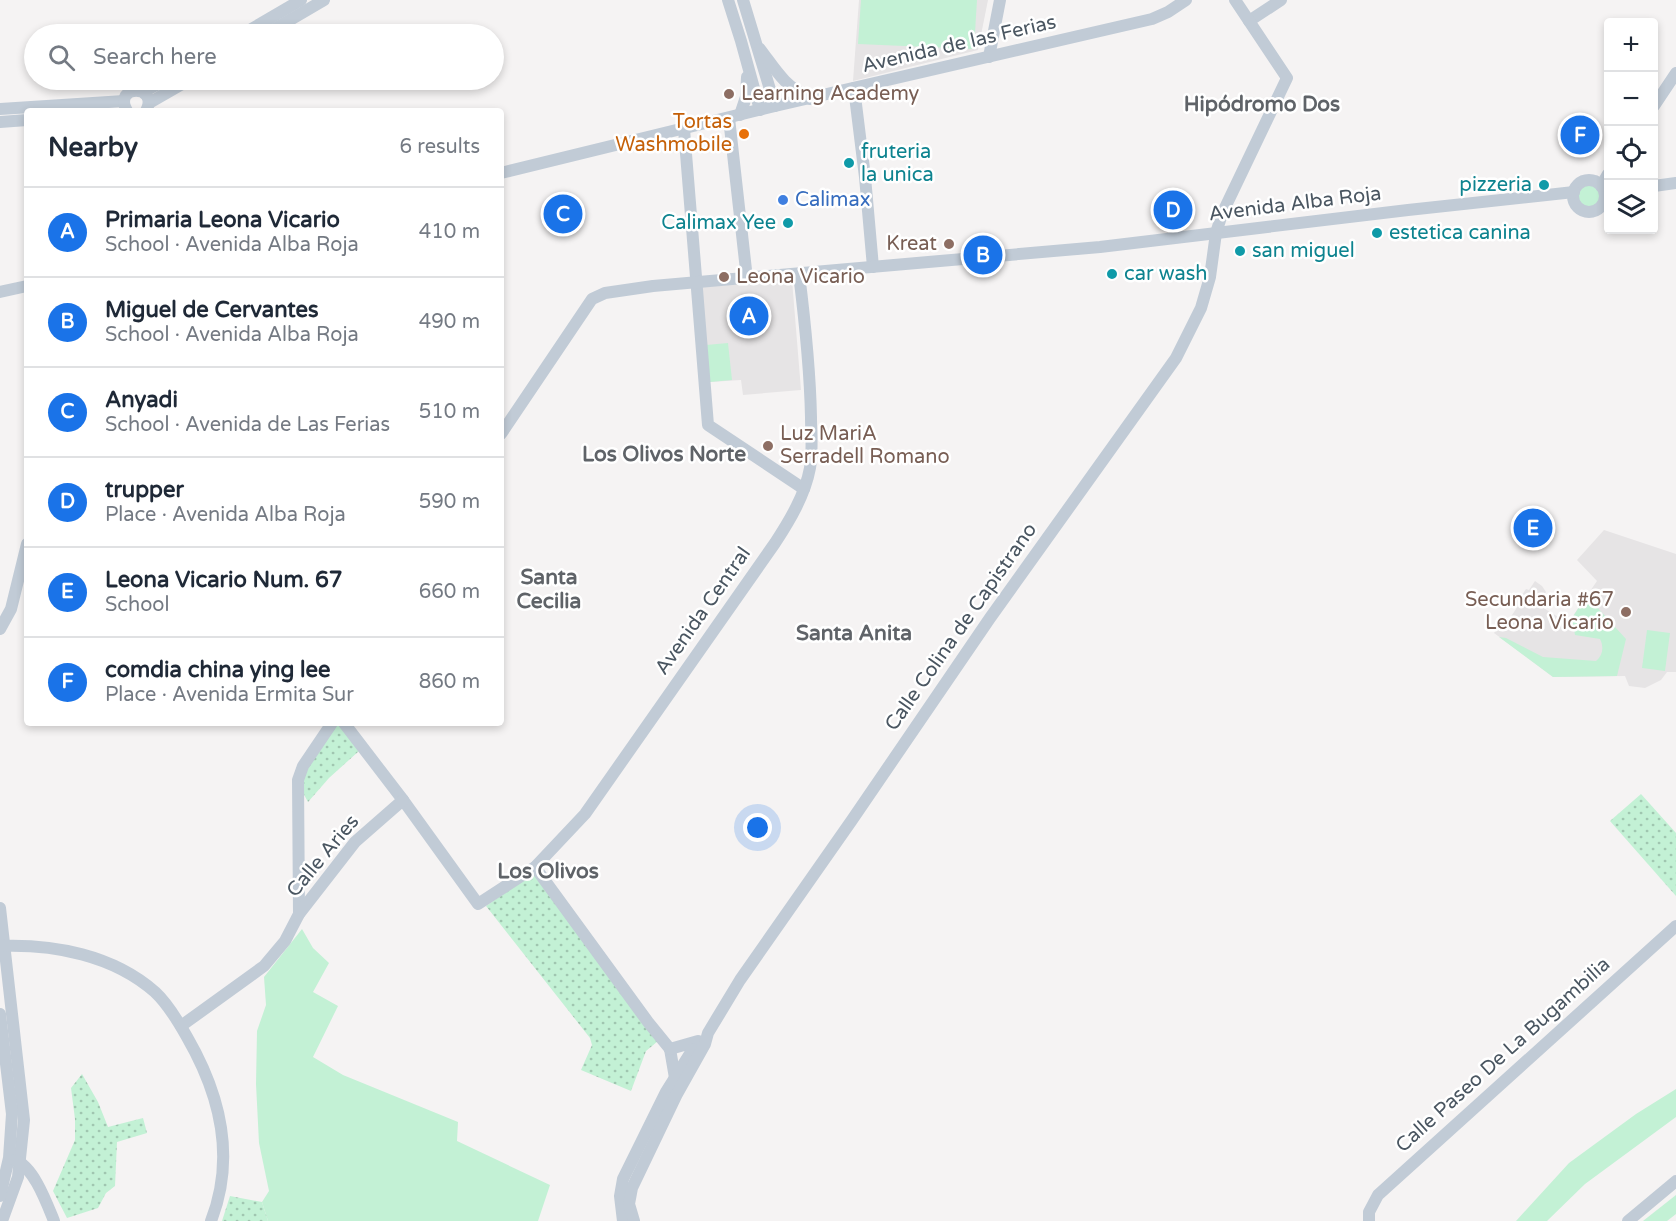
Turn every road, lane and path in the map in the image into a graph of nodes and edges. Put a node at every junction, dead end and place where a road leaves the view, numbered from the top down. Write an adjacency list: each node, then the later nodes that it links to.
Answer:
1 (301, 0): 10 (main road)
2 (324, 0): 11 (main road)
3 (728, 0): 14 (main road)
4 (743, 0): 12 (main road)
5 (1000, 0): 13 (main road)
6 (1186, 0): 13 (main road, Avenida de las Ferias)
7 (1236, 0): 9 (main road)
8 (1281, 0): 9 (main road)
9 (1250, 21): 38 (main road, Calle Colina de Capistrano)
10 (260, 24)
11 (283, 24)
12 (754, 41): 19 (main road); 23 (main road)
13 (989, 57): 16 (main road, Avenida de las Ferias)
14 (747, 64): 27 (main road); 28 (main road)
15 (1676, 73): 20 (main road)
16 (854, 88): 19 (main road, Avenida de las Ferias); 39 (main road)
17 (157, 90): 21 (main road)
18 (169, 90): 21 (main road)
19 (810, 99): 23 (main road, Avenida de las Ferias)
20 (1658, 99)
21 (146, 102): 22 (main road)
22 (125, 106): 25 (main road)
23 (775, 106): 27 (main road, Avenida de las Ferias)
24 (24, 108): 26 (main road)
25 (42, 108)
26 (0, 109)
27 (760, 110): 28 (main road, Avenida de las Ferias)
28 (734, 117): 31 (main road, Avenida de las Ferias); 41 (main road)
29 (24, 120): 30 (main road)
30 (0, 123)
31 (684, 129): 32 (main road, Avenida de las Ferias); 42 (main road)
32 (504, 172)
33 (1676, 183): 34 (main road)
34 (1658, 185)
35 (1604, 189): 36 (main road)
36 (1574, 192): 37 (main road); 38 (main road, Avenida Alba Roja)
37 (1604, 203)
38 (1216, 233): 39 (main road, Avenida Alba Roja); 59 (main road, Calle Colina de Capistrano)
39 (873, 267): 40 (main road, Avenida Alba Roja)
40 (799, 274): 41 (main road, Avenida Alba Roja); 46 (main road, Avenida Central)
41 (747, 279): 42 (main road, Avenida Alba Roja)
42 (697, 283): 45 (main road, Avenida Alba Roja); 46 (main road)
43 (24, 287): 44 (main road)
44 (0, 294)
45 (504, 430)
46 (804, 489): 52 (main road, Avenida Central)
47 (24, 555): 48 (main road)
48 (0, 629)
49 (330, 726): 54 (main road)
50 (346, 726): 51 (main road)
51 (403, 800): 52 (main road, Avenida Central); 54 (main road, Calle Aries)
52 (535, 867): 60 (main road)
53 (0, 908): 56 (main road)
54 (299, 914): 58 (main road, Calle Aries)
55 (1676, 926): 70 (main road, Calle Paseo De La Bugambilia)
56 (2, 946): 58 (main road); 62 (main road)
57 (0, 1014): 62 (main road)
58 (181, 1026): 67 (main road)
59 (704, 1039): 60 (main road); 61 (main road, Calle Colina de Capistrano)
60 (670, 1049): 61 (main road)
61 (679, 1081): 68 (main road, Calle Colina de Capistrano); 69 (main road, Calle Colina de Capistrano)
62 (15, 1160): 64 (main road); 65 (main road); 66 (main road)
63 (1676, 1181): 71 (main road)
64 (0, 1196)
65 (2, 1221)
66 (54, 1221)
67 (211, 1221)
68 (623, 1221)
69 (634, 1221)
70 (1369, 1221)
71 (1628, 1221)

